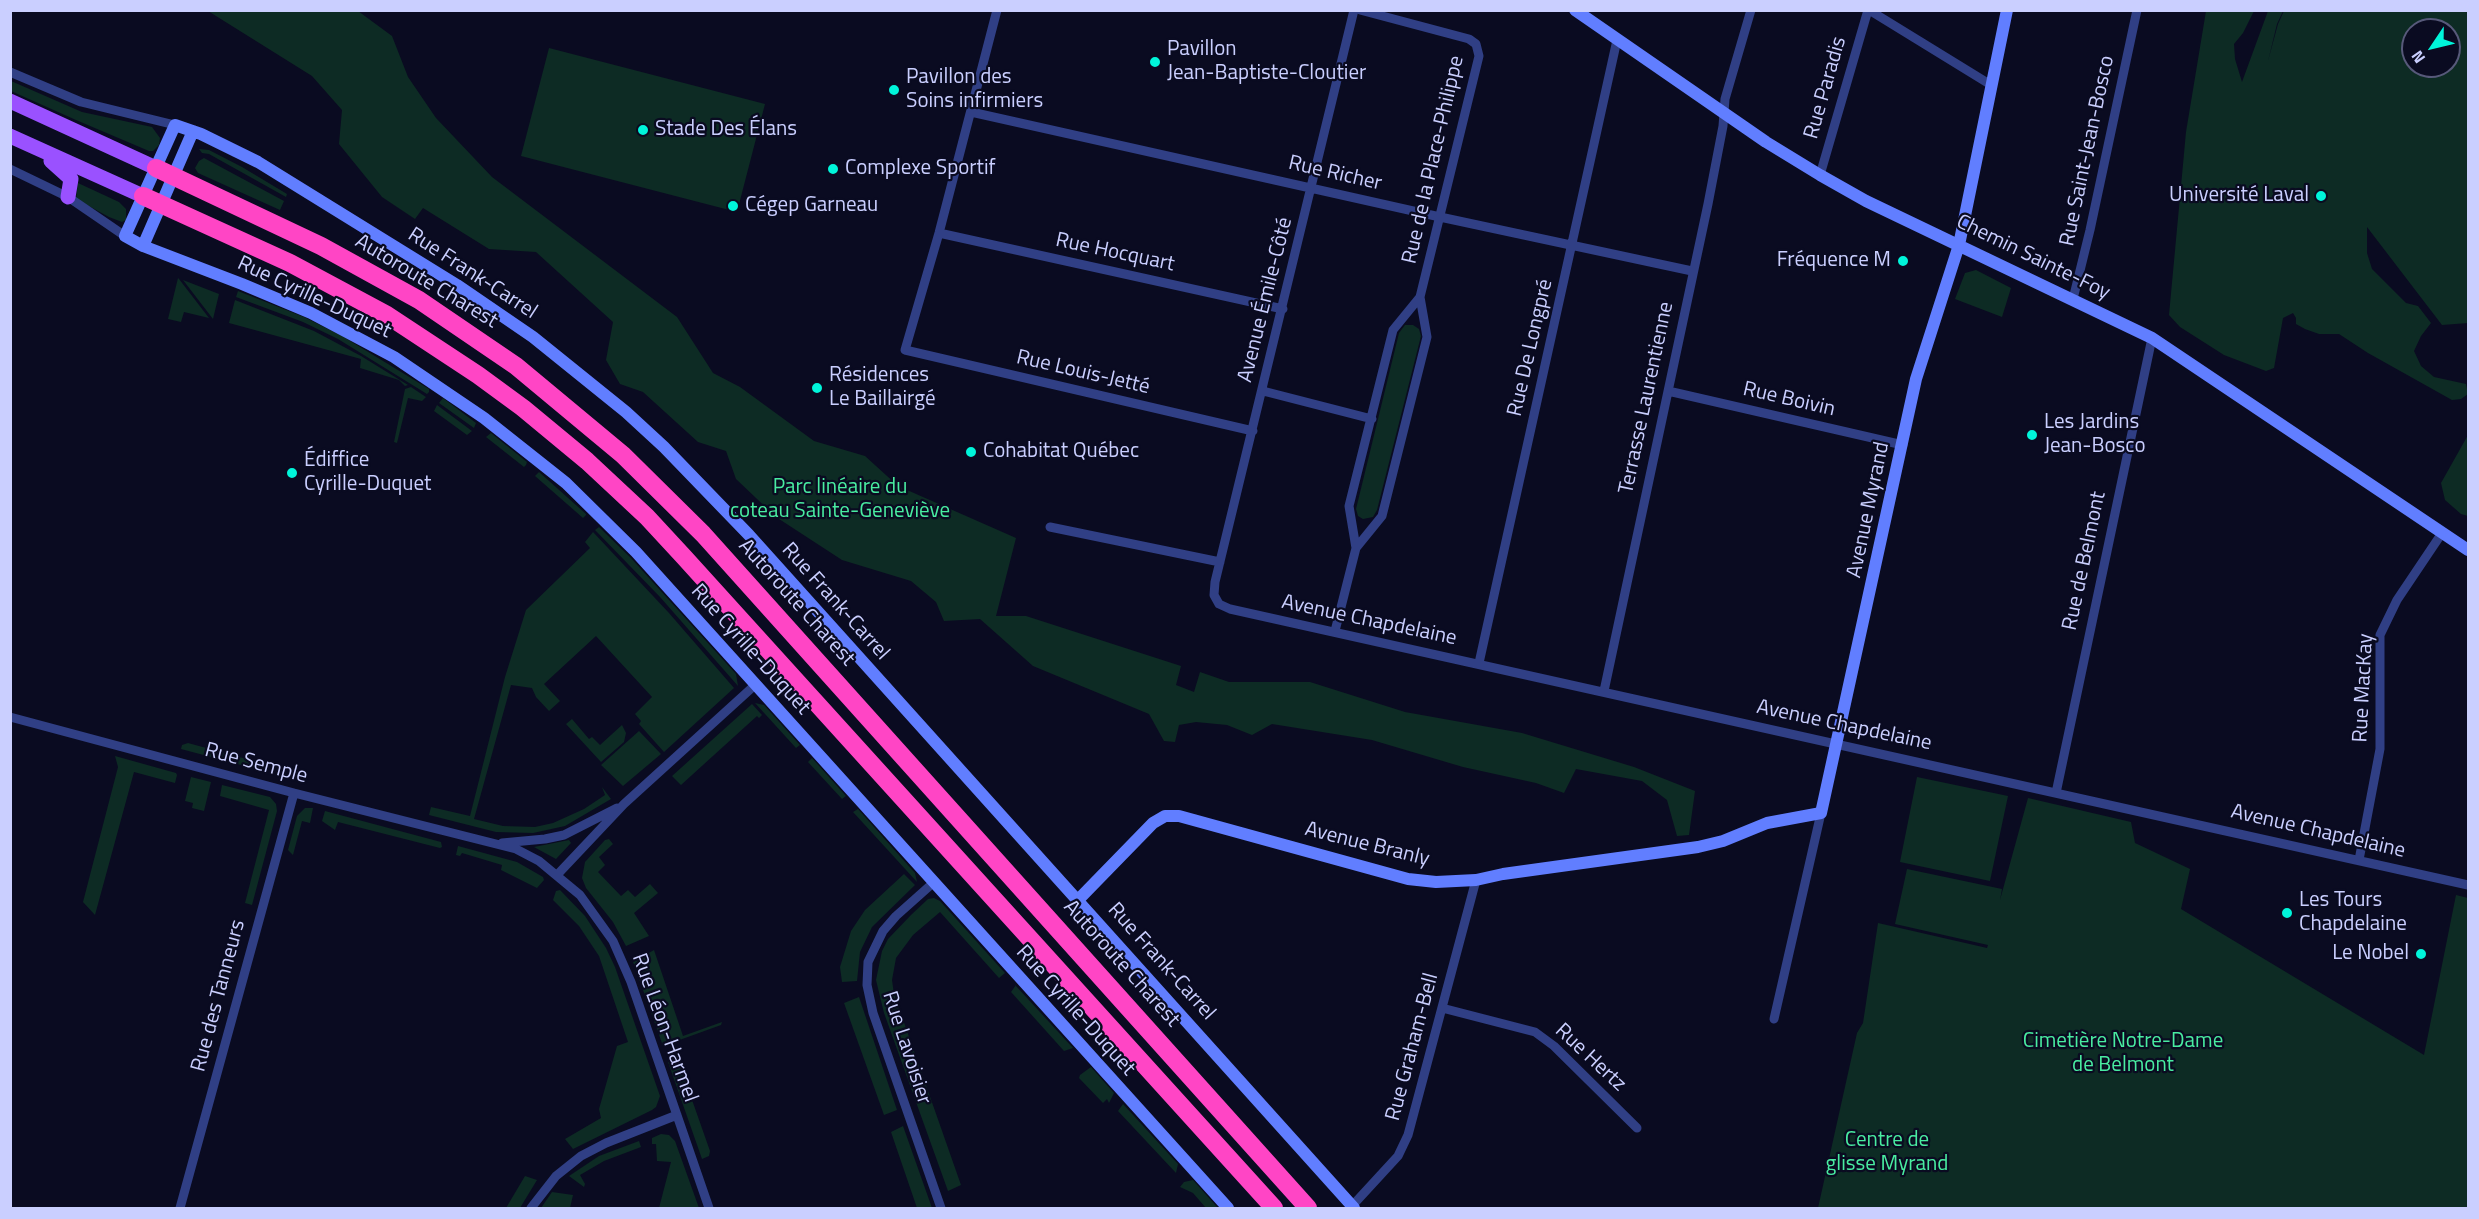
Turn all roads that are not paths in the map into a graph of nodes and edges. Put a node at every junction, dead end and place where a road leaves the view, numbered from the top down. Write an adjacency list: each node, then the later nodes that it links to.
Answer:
1 (997, 10): 13 (street)
2 (1354, 10): 23 (street, Avenue Émile-Côté)
3 (1360, 10): 27 (street, Rue de la Place-Philippe)
4 (1575, 10): 9 (street, Chemin Sainte-Foy)
5 (1751, 10): 14 (street, Terrasse Laurentienne)
6 (1869, 10): 11 (street); 21 (street, Rue Paradis)
7 (2007, 10): 11 (street, Avenue Myrand)
8 (2137, 10): 35 (street, Rue Saint-Jean-Bosco)
9 (1617, 40): 14 (street, Chemin Sainte-Foy); 32 (street, Rue De Longpré)
10 (10, 72): 15 (street, Rue Frank-Carrel)
11 (1991, 85): 30 (street, Avenue Myrand)
12 (10, 101): 19 (main road, Autoroute Charest)
13 (971, 112): 23 (street, Rue Richer); 28 (street)
14 (1724, 113): 21 (street, Chemin Sainte-Foy); 33 (street, Terrasse Laurentienne)
15 (175, 125): 16 (street, Rue Frank-Carrel); 19 (street)
16 (193, 131): 22 (street); 65 (street, Rue Frank-Carrel)
17 (10, 136): 18 (main road)
18 (26, 143): 24 (main road); 25 (main road)
19 (156, 168): 22 (highway, Autoroute Charest); 24 (street)
20 (10, 169): 25 (street, Rue Cyrille-Duquet)
21 (1820, 175): 30 (street, Chemin Sainte-Foy)
22 (173, 177): 26 (street); 77 (highway, Autoroute Charest)
23 (1311, 187): 27 (street, Rue Richer); 36 (street, Avenue Émile-Côté)
24 (143, 196): 26 (highway); 29 (street)
25 (68, 197): 29 (street, Rue Cyrille-Duquet)
26 (161, 204): 31 (street); 76 (highway)
27 (1440, 217): 32 (street, Rue Richer); 34 (street, Rue de la Place-Philippe)
28 (939, 233): 36 (street, Rue Hocquart); 41 (street, Rue Louis-Jetté)
29 (125, 236): 31 (street, Rue Cyrille-Duquet)
30 (1959, 244): 35 (street, Chemin Sainte-Foy); 42 (street, Avenue Myrand)
31 (143, 246): 51 (street, Rue Cyrille-Duquet)
32 (1572, 246): 33 (street, Rue Richer); 50 (street, Rue De Longpré)
33 (1692, 271): 39 (street, Terrasse Laurentienne)
34 (1419, 297): 40 (street, Rue de la Place-Philippe); 45 (street, Rue de la Place-Philippe)
35 (2073, 299): 37 (street, Chemin Sainte-Foy)
36 (1283, 309): 38 (street, Avenue Émile-Côté)
37 (2152, 338): 44 (street, Chemin Sainte-Foy); 56 (street, Rue de Belmont)
38 (1263, 391): 40 (street); 41 (street, Avenue Émile-Côté)
39 (1668, 391): 42 (street, Rue Boivin); 52 (street, Terrasse Laurentienne)
40 (1372, 418): 45 (street, Rue de la Place-Philippe)
41 (1253, 431): 47 (street, Avenue Émile-Côté)
42 (1903, 445): 54 (street, Avenue Myrand)
43 (1050, 527): 47 (street)
44 (2442, 533): 46 (street, Chemin Sainte-Foy); 60 (street, Rue MacKay)
45 (1356, 548): 49 (street, Rue de la Place-Philippe)
46 (2469, 550)
47 (1220, 562): 48 (street, Avenue Émile-Côté)
48 (1215, 598): 49 (street, Avenue Chapdelaine)
49 (1335, 632): 50 (street, Avenue Chapdelaine)
50 (1479, 663): 52 (street, Avenue Chapdelaine)
51 (756, 685): 57 (street, Rue Semple); 63 (street, Rue Cyrille-Duquet)
52 (1604, 691): 54 (street, Avenue Chapdelaine)
53 (10, 717): 55 (street, Rue Semple)
54 (1837, 744): 56 (street, Avenue Chapdelaine); 58 (street, Avenue Myrand)
55 (294, 793): 59 (street, Rue Semple); 71 (street, Rue des Tanneurs)
56 (2056, 793): 60 (street, Avenue Chapdelaine)
57 (624, 804): 59 (street, Rue Semple); 61 (street, Rue Semple)
58 (1821, 813): 62 (street, Avenue Branly); 67 (street, Avenue Myrand)
59 (492, 844): 61 (street, Rue Semple)
60 (2360, 860): 64 (street, Avenue Chapdelaine)
61 (557, 875): 68 (street, Rue Léon-Harmel)
62 (1476, 880): 65 (street, Avenue Branly); 66 (street, Rue Graham-Bell)
63 (933, 883): 74 (street, Rue Lavoisier); 75 (street, Rue Cyrille-Duquet)
64 (2469, 885)
65 (1078, 900): 70 (street, Rue Frank-Carrel)
66 (1442, 1008): 69 (street, Rue Hertz); 70 (street, Rue Graham-Bell)
67 (1774, 1019)
68 (676, 1115): 72 (street); 73 (street, Rue Léon-Harmel)
69 (1637, 1128)
70 (1353, 1207)
71 (180, 1209)
72 (531, 1209)
73 (709, 1209)
74 (941, 1209)
75 (1228, 1209)
76 (1274, 1209)
77 (1308, 1209)

